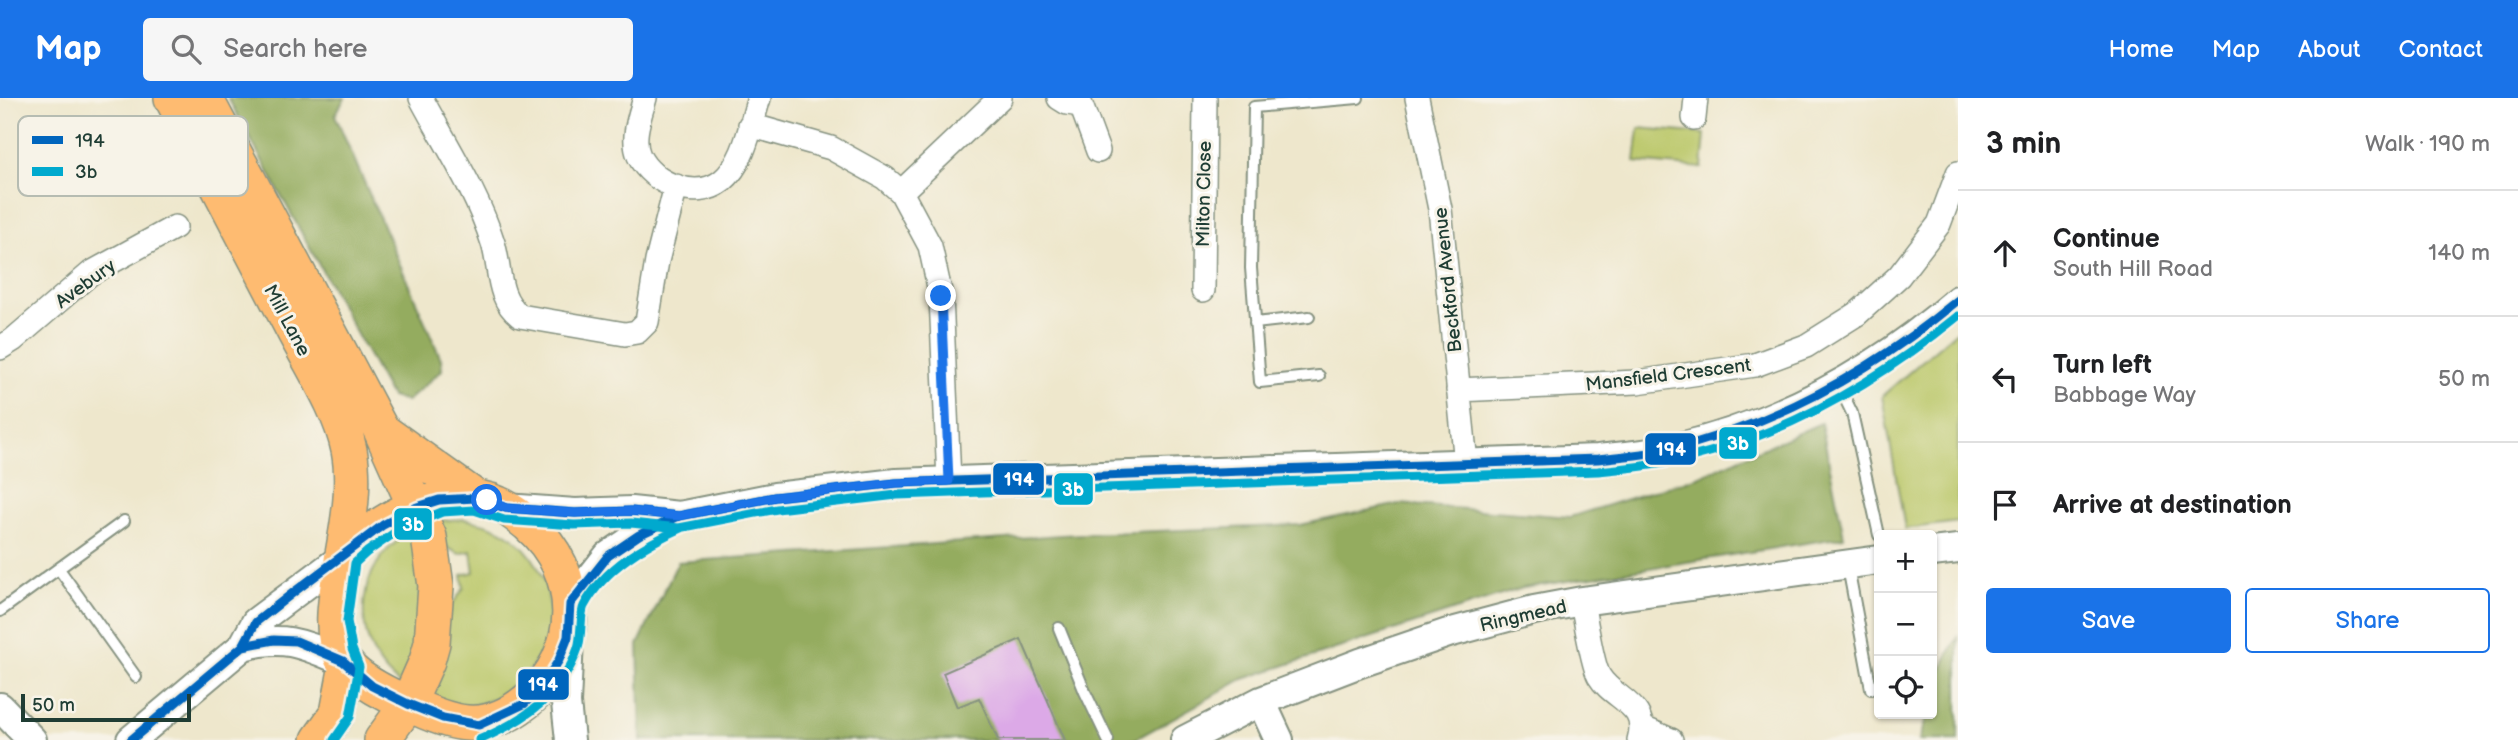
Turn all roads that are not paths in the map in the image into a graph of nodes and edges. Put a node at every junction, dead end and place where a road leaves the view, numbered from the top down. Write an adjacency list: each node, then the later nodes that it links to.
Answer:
1 (172, 98): 12 (main road, Mill Lane)
2 (205, 98): 13 (main road, Mill Lane)
3 (421, 98): 18 (street)
4 (645, 98): 18 (street)
5 (759, 98): 14 (street)
6 (1000, 98): 19 (street)
7 (1059, 98): 11 (street)
8 (1205, 98): 22 (street, Milton Close)
9 (1358, 98): 25 (lane)
10 (1416, 98): 29 (street, Beckford Avenue)
11 (1084, 102): 15 (street)
12 (181, 116)
13 (215, 116)
14 (750, 125): 18 (street); 19 (street)
15 (1098, 151)
16 (1958, 173): 29 (street, Mansfield Crescent)
17 (248, 179): 30 (main road, Mill Lane)
18 (676, 186)
19 (901, 192): 32 (street)
20 (223, 196): 40 (main road, Mill Lane)
21 (175, 227): 26 (street, Avebury)
22 (1203, 290)
23 (1958, 300): 28 (street)
24 (1309, 317): 25 (lane)
25 (1255, 323): 27 (lane)
26 (0, 348)
27 (1319, 376)
28 (1839, 386): 31 (street); 37 (lane)
29 (1458, 390): 31 (street, Beckford Avenue)
30 (382, 430): 33 (main road, Mill Lane); 34 (main road, Mill Lane)
31 (1466, 463): 32 (street)
32 (949, 481): 35 (street)
33 (491, 503): 34 (main road); 35 (street); 46 (main road, Mill Lane)
34 (417, 507): 40 (main road); 53 (main road, Mill Lane)
35 (679, 516): 46 (street)
36 (124, 521): 43 (lane)
37 (1878, 530)
38 (1958, 549): 39 (street)
39 (1937, 551)
40 (343, 557): 48 (street); 49 (main road, Mill Lane)
41 (1874, 561): 42 (street, Ringmead)
42 (1847, 564): 44 (street, Ringmead); 51 (lane)
43 (59, 569): 45 (lane); 50 (lane)
44 (1582, 601): 52 (street, Ringmead); 56 (street)
45 (0, 611)
46 (569, 621): 55 (main road); 62 (street)
47 (1059, 628): 63 (lane)
48 (243, 646): 49 (street); 58 (street)
49 (345, 663): 53 (main road); 59 (main road)
50 (135, 677)
51 (1871, 689)
52 (1261, 701): 64 (street, Ringmead); 65 (street)
53 (408, 704): 55 (main road); 60 (main road, Mill Lane)
54 (0, 707): 57 (street)
55 (488, 733): 61 (main road)
56 (1641, 734): 66 (street)
57 (32, 740)
58 (131, 740)
59 (319, 740)
60 (382, 740)
61 (447, 740)
62 (570, 740)
63 (1108, 740)
64 (1185, 740)
65 (1279, 740)
66 (1671, 740)

